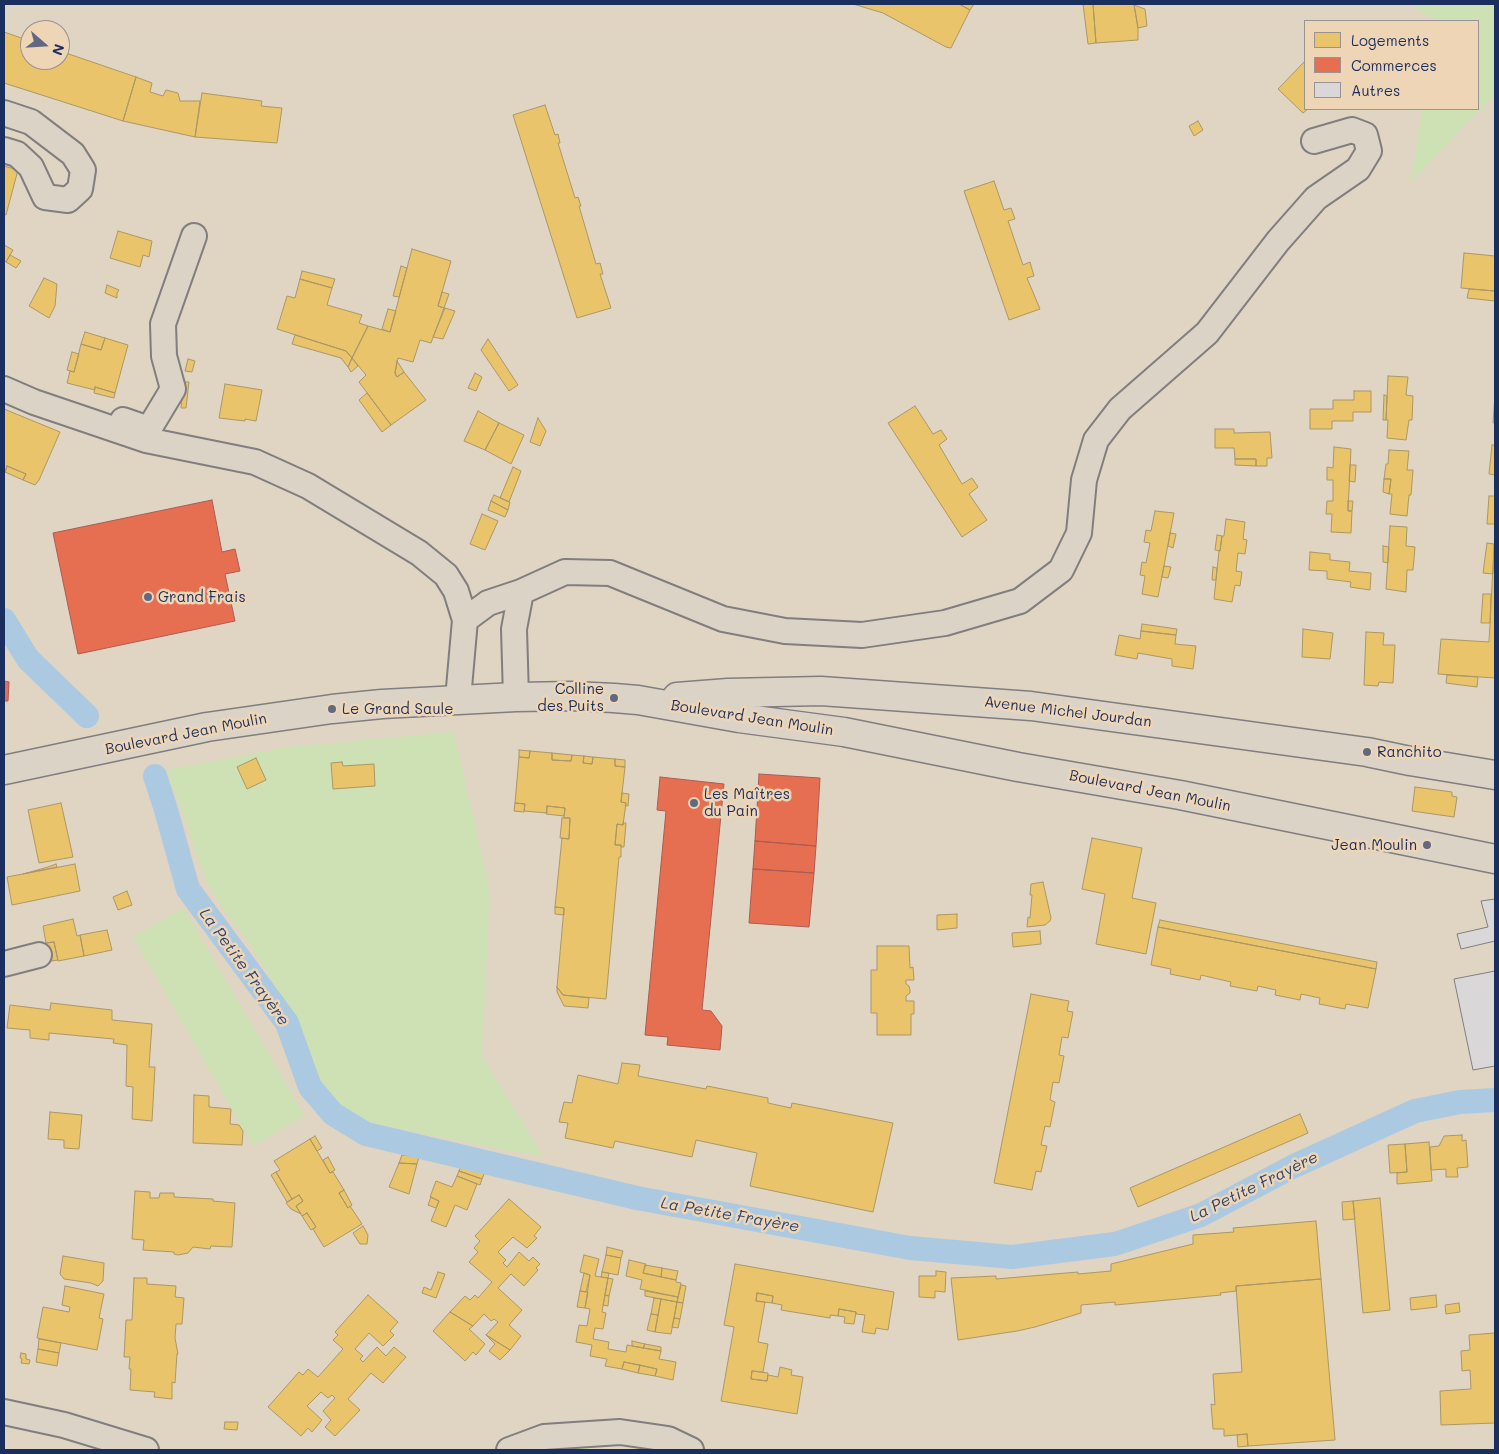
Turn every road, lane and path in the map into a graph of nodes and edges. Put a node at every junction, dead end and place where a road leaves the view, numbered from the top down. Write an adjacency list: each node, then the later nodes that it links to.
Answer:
1 (4, 113): 3 (street)
2 (1314, 141): 7 (street)
3 (4, 150)
4 (194, 236): 6 (street)
5 (4, 389): 6 (street)
6 (34, 402): 8 (street)
7 (521, 592): 8 (street); 9 (street)
8 (465, 620): 10 (street)
9 (516, 697): 10 (main road, Boulevard Jean Moulin); 11 (main road, Boulevard Jean Moulin)
10 (458, 699): 12 (main road, Boulevard Jean Moulin)
11 (638, 700): 13 (main road, Avenue Michel Jourdan); 14 (main road, Boulevard Jean Moulin)
12 (4, 770)
13 (1495, 775)
14 (1495, 859)
15 (39, 955): 16 (street)
16 (4, 964)
17 (4, 1412): 18 (street)
18 (146, 1450)
19 (510, 1450): 20 (street)
20 (691, 1450)

